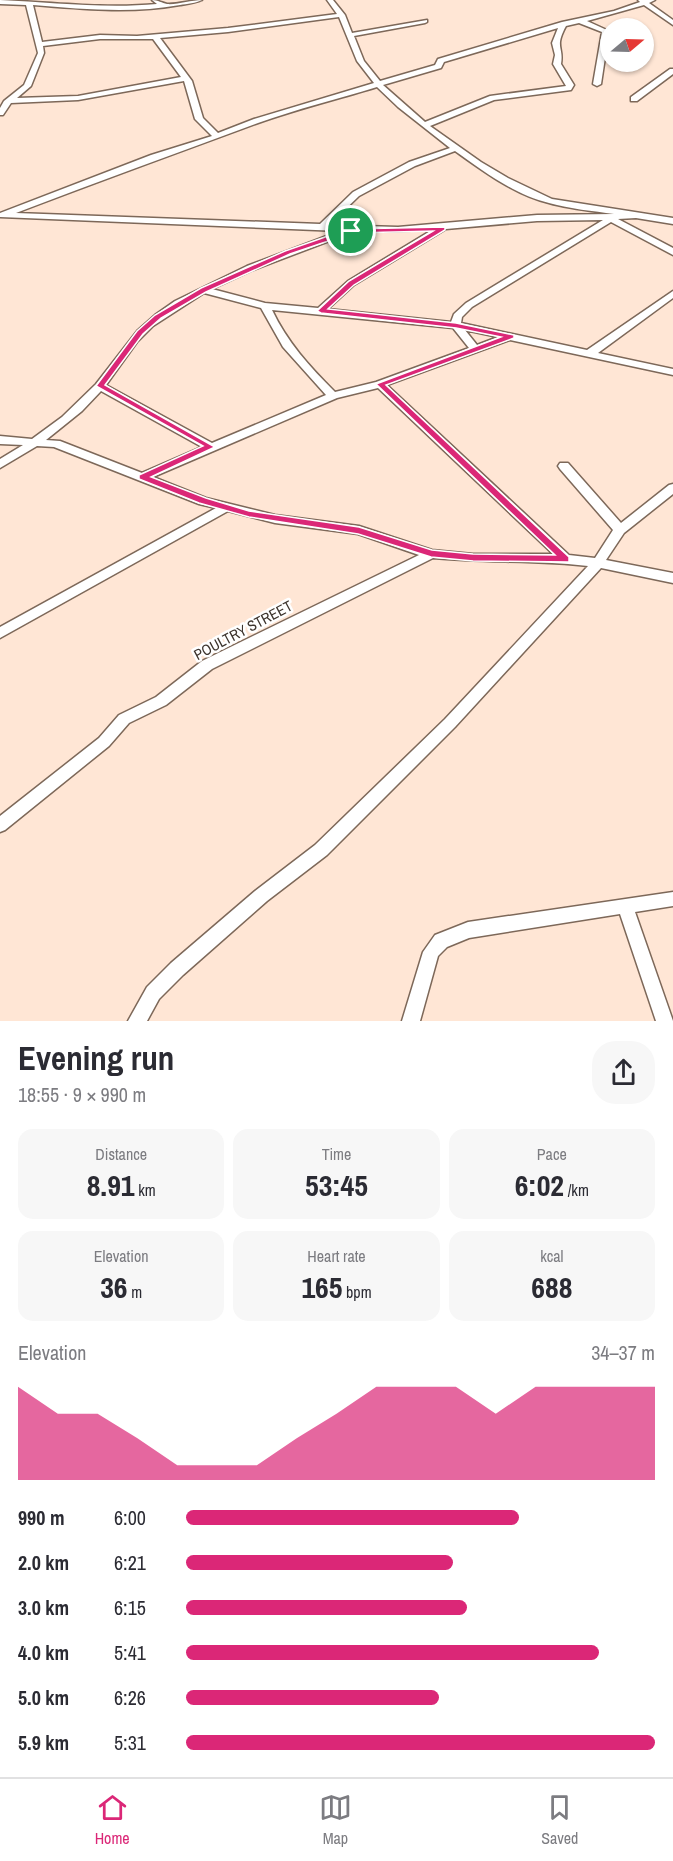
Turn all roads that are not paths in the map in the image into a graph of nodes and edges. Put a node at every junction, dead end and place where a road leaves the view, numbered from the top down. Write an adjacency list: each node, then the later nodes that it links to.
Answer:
1 (154, 0): 7 (street)
2 (199, 0): 7 (street)
3 (330, 0): 8 (street)
4 (28, 1): 6 (street); 7 (street); 15 (street)
5 (646, 1): 9 (street); 11 (street)
6 (0, 2)
7 (161, 6)
8 (342, 15): 13 (street); 14 (street)
9 (577, 20): 12 (street); 19 (street)
10 (425, 21): 13 (street)
11 (673, 23)
12 (564, 24): 18 (street); 23 (street)
13 (351, 34): 18 (street)
14 (154, 35): 15 (street); 17 (street)
15 (41, 44): 21 (street)
16 (673, 71): 20 (street)
17 (186, 78): 21 (street); 24 (street)
18 (379, 82): 23 (street); 24 (street)
19 (597, 84)
20 (634, 99)
21 (5, 102): 22 (street)
22 (0, 113)
23 (425, 125): 25 (street)
24 (216, 136): 26 (street)
25 (457, 148): 27 (street); 30 (street)
26 (1, 215): 30 (street)
27 (633, 216): 28 (street); 29 (street)
28 (613, 218): 31 (street); 33 (street); 38 (street)
29 (673, 221)
30 (322, 227): 32 (street)
31 (442, 228): 32 (street); 37 (street)
32 (351, 231): 34 (street)
33 (673, 252)
34 (203, 290): 36 (street); 44 (street)
35 (673, 294): 41 (street)
36 (265, 306): 37 (street); 45 (street)
37 (321, 311): 38 (street)
38 (456, 326): 39 (street); 40 (street)
39 (511, 336): 40 (street); 41 (street)
40 (476, 349): 43 (street)
41 (589, 354): 42 (street)
42 (673, 372)
43 (380, 384): 45 (street); 56 (street)
44 (100, 386): 47 (street); 48 (street)
45 (333, 396): 48 (street)
46 (0, 440): 47 (street)
47 (37, 442): 49 (street); 51 (street)
48 (210, 447): 51 (street)
49 (0, 464)
50 (564, 466): 54 (street)
51 (143, 477): 53 (street)
52 (673, 488): 54 (street)
53 (226, 507): 55 (street); 59 (street)
54 (620, 530): 57 (street)
55 (431, 554): 56 (street); 60 (street, POULTRY STREET)
56 (565, 559): 57 (street)
57 (598, 563): 58 (street); 63 (street)
58 (673, 578)
59 (0, 633)
60 (0, 825)
61 (673, 899): 62 (street)
62 (625, 906): 64 (street); 65 (street)
63 (137, 1021)
64 (411, 1021)
65 (665, 1021)

